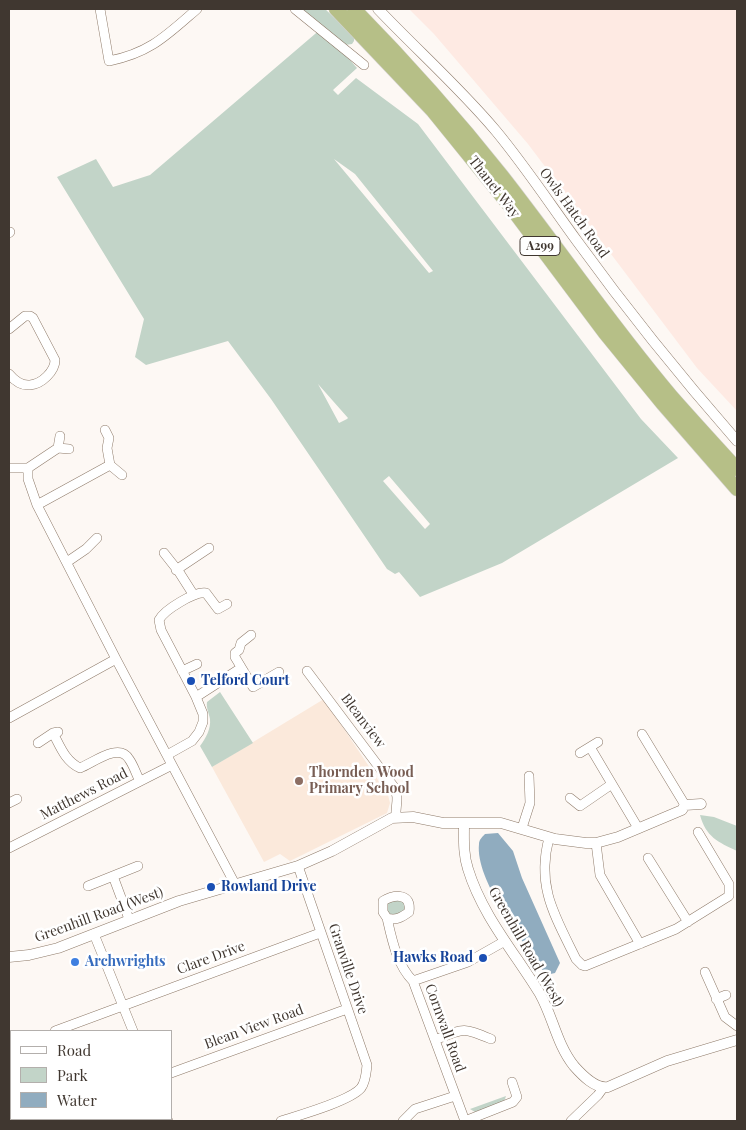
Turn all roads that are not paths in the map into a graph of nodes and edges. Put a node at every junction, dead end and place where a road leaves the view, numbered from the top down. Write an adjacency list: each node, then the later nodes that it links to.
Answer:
1 (100, 9): 2 (street)
2 (197, 9)
3 (295, 9): 7 (street)
4 (336, 9): 20 (highway, Thanet Way / A299)
5 (354, 9): 18 (highway, Thanet Way / A299)
6 (378, 9): 12 (street, Owls Hatch Road)
7 (364, 65)
8 (9, 329): 9 (street)
9 (9, 374)
10 (105, 430): 15 (street)
11 (60, 436): 13 (street)
12 (737, 441)
13 (58, 448): 14 (street); 17 (street)
14 (69, 449)
15 (110, 466): 19 (street); 21 (street)
16 (9, 468): 17 (street)
17 (28, 468): 21 (street)
18 (737, 469)
19 (122, 475)
20 (737, 489)
21 (37, 504): 25 (street)
22 (97, 538): 25 (street)
23 (209, 548): 26 (street)
24 (164, 553): 26 (street)
25 (67, 562): 30 (street)
26 (176, 570): 27 (street)
27 (193, 594): 28 (street); 33 (street)
28 (227, 604)
29 (251, 635): 32 (street)
30 (116, 659): 37 (street); 43 (street)
31 (197, 664): 33 (street)
32 (241, 668): 35 (street); 36 (street)
33 (182, 671): 36 (street)
34 (307, 671): 51 (street, Bleanview)
35 (279, 672)
36 (196, 697): 43 (street)
37 (9, 718)
38 (642, 734): 50 (street)
39 (598, 742): 41 (street)
40 (38, 743): 46 (street)
41 (590, 747): 42 (street); 47 (street)
42 (580, 753)
43 (168, 755): 44 (street)
44 (172, 765): 46 (street, Matthews Road); 64 (street)
45 (529, 776): 53 (street)
46 (140, 781): 58 (street, Matthews Road)
47 (612, 784): 48 (street); 54 (street)
48 (570, 798)
49 (700, 804): 50 (street)
50 (685, 805): 54 (street)
51 (396, 817): 52 (street, Greenhill Road (West)); 61 (street, Greenhill Road (West))
52 (464, 823): 53 (street); 70 (street, Greenhill Road (West))
53 (522, 828): 56 (street)
54 (638, 828): 57 (street)
55 (698, 832): 67 (street)
56 (549, 838): 57 (street); 71 (street)
57 (596, 843): 71 (street)
58 (9, 848)
59 (648, 858): 67 (street)
60 (138, 865): 62 (street)
61 (298, 866): 64 (street, Greenhill Road (West)); 68 (street, Granville Drive)
62 (113, 876): 63 (street); 66 (street)
63 (88, 886)
64 (236, 886): 66 (street, Greenhill Road (West))
65 (387, 918): 74 (street, Cornwall Road)
66 (129, 919): 69 (street, Greenhill Road (West))
67 (688, 922): 71 (street)
68 (320, 933): 77 (street, Clare Drive); 78 (street, Granville Drive)
69 (94, 934): 72 (street, Greenhill Road (West)); 77 (street)
70 (505, 941): 74 (street); 87 (street, Greenhill Road (West))
71 (640, 944)
72 (9, 957)
73 (705, 972): 76 (street)
74 (413, 981): 83 (street, Cornwall Road)
75 (726, 995): 76 (street)
76 (716, 999): 79 (street)
77 (123, 1006): 80 (street, Clare Drive); 81 (street)
78 (347, 1009): 85 (street, Blean View Road); 89 (street, Granville Drive)
79 (737, 1026)
80 (59, 1030)
81 (133, 1030)
82 (484, 1039): 83 (street)
83 (435, 1040): 88 (street, Cornwall Road)
84 (737, 1040): 87 (street)
85 (172, 1073)
86 (512, 1082): 91 (street, Cornwall Road)
87 (608, 1086): 92 (street)
88 (455, 1096): 90 (street); 91 (street, Cornwall Road)
89 (281, 1121)
90 (403, 1121)
91 (465, 1121)
92 (571, 1121)

